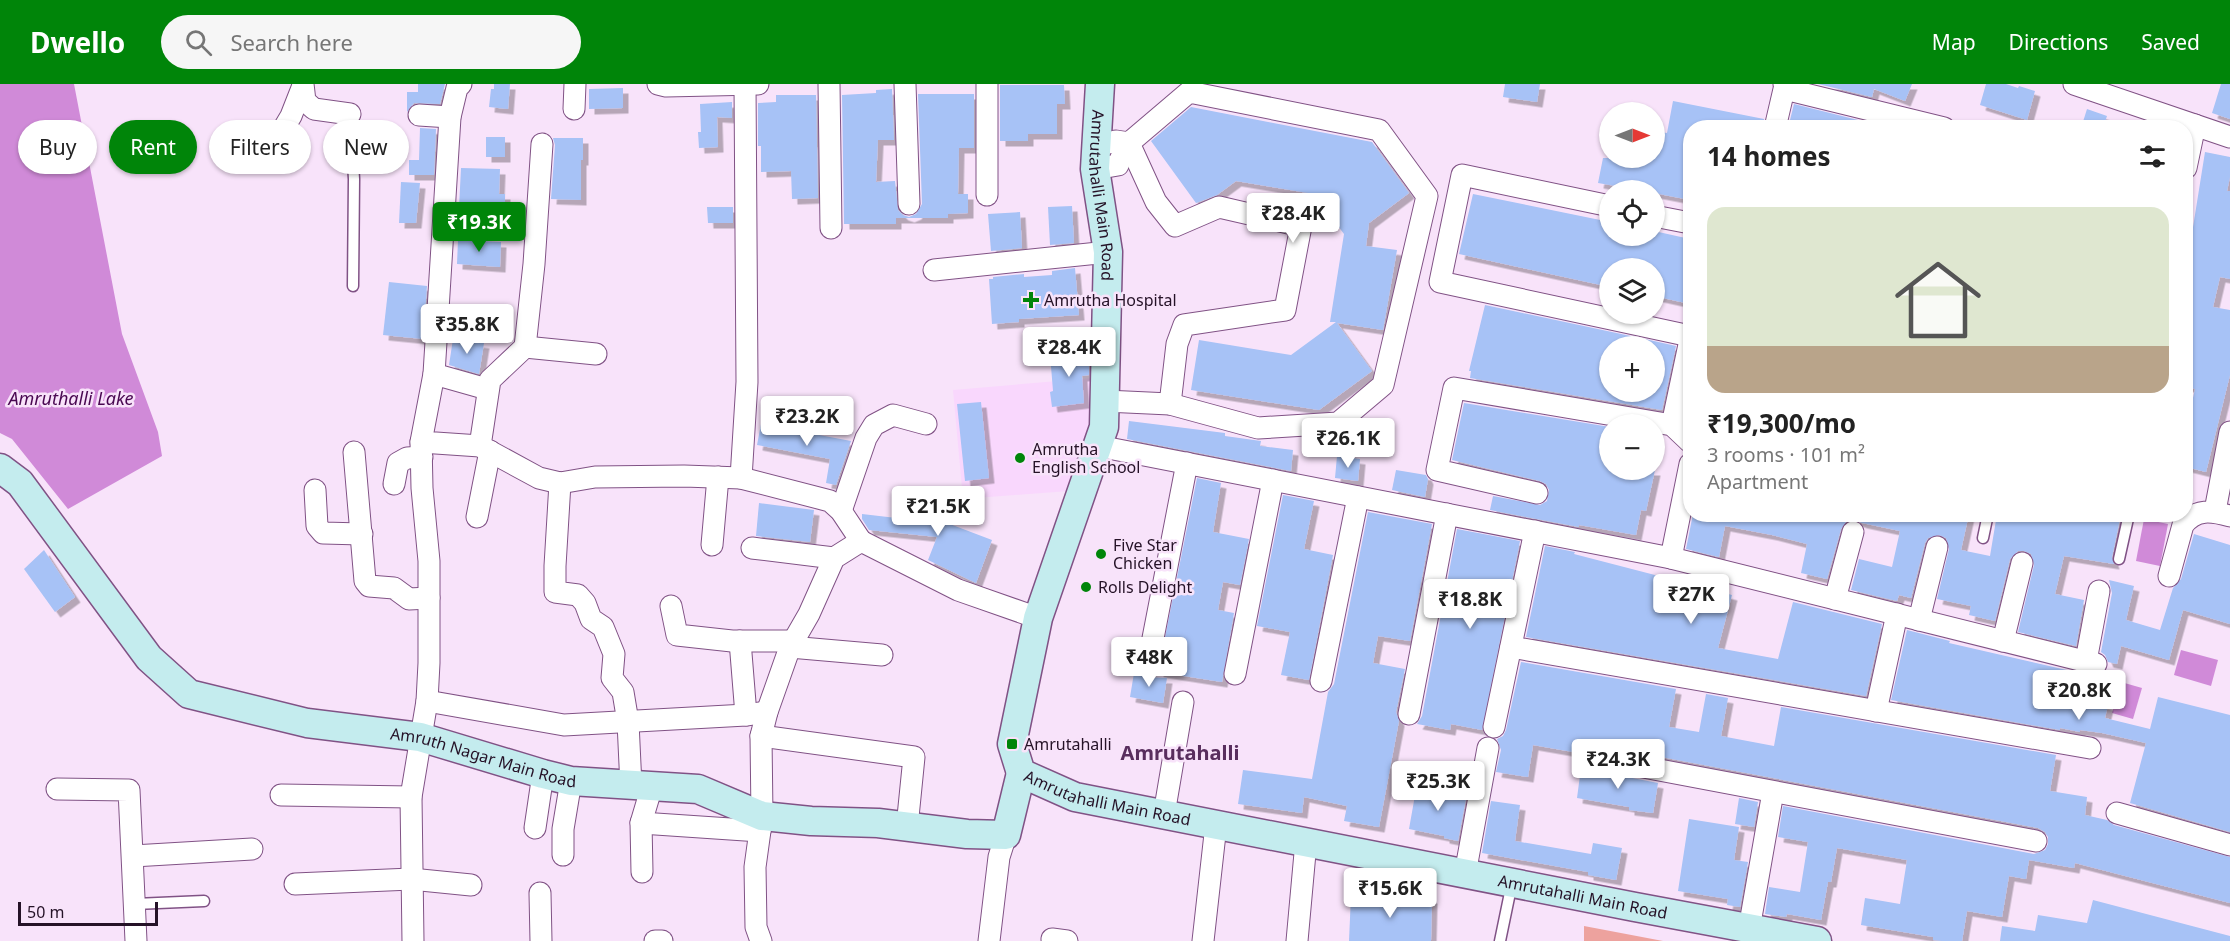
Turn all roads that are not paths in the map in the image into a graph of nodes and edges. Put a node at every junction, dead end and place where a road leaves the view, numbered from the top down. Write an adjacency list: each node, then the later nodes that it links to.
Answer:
1 (461, 84): 16 (street)
2 (575, 84): 13 (street)
3 (658, 84): 4 (street)
4 (746, 84): 5 (street); 55 (street)
5 (758, 84)
6 (829, 84): 32 (street)
7 (905, 84): 28 (street)
8 (987, 84): 27 (street)
9 (1100, 84): 26 (street, Amrutahalli Main Road)
10 (1785, 84): 18 (street); 19 (street)
11 (2074, 84): 20 (street)
12 (302, 86): 14 (street); 17 (street)
13 (574, 109)
14 (350, 114): 35 (lane)
15 (419, 115): 16 (street)
16 (450, 117): 40 (street)
17 (289, 120)
18 (1777, 120)
19 (1911, 120)
20 (2180, 120)
21 (2195, 125): 22 (street); 23 (street)
22 (2193, 135)
23 (2230, 137)
24 (1128, 143): 26 (street); 43 (street); 43 (street)
25 (542, 144): 37 (street)
26 (1095, 158): 33 (street, Amrutahalli Main Road)
27 (987, 195)
28 (909, 204)
29 (1599, 204): 36 (street)
30 (1665, 218): 31 (street)
31 (1683, 222)
32 (831, 228)
33 (1108, 252): 34 (street); 42 (street, Amrutahalli Main Road)
34 (934, 270)
35 (353, 286)
36 (1683, 336)
37 (525, 347): 38 (street); 41 (street)
38 (596, 354)
39 (1683, 372): 45 (street)
40 (434, 374): 41 (street); 50 (street)
41 (487, 389): 49 (street)
42 (1105, 401): 43 (street); 48 (street, Amrutahalli Main Road)
43 (1170, 404)
44 (926, 424): 63 (street)
45 (1672, 425): 47 (street); 60 (street)
46 (2230, 432): 64 (street)
47 (1683, 435)
48 (1098, 446): 52 (street); 89 (street, Amrutahalli Main Road)
49 (485, 448): 50 (street); 57 (street); 67 (street)
50 (422, 450): 58 (street); 85 (street)
51 (354, 452): 73 (street)
52 (1187, 463): 56 (street); 96 (street)
53 (0, 468): 107 (street, Amruth Nagar Main Road)
54 (718, 477): 55 (street); 57 (street); 76 (street)
55 (741, 478): 63 (street)
56 (1273, 480): 61 (street); 97 (street)
57 (560, 483): 104 (street)
58 (394, 484)
59 (315, 490): 73 (street)
60 (1537, 493)
61 (1358, 497): 65 (street); 98 (street)
62 (1683, 499): 80 (street)
63 (841, 511): 75 (street)
64 (2223, 513): 66 (street)
65 (1447, 514): 71 (street); 103 (street)
66 (2193, 515)
67 (477, 517)
68 (1986, 522): 74 (lane)
69 (2127, 522): 81 (lane)
70 (2186, 522): 83 (street)
71 (1535, 531): 80 (street); 94 (street)
72 (1853, 532): 86 (street)
73 (362, 534): 85 (street)
74 (1983, 538)
75 (861, 541): 79 (street); 89 (street)
76 (712, 545)
77 (1937, 547): 90 (street)
78 (752, 548): 79 (street)
79 (834, 558): 93 (street)
80 (1671, 558): 86 (street)
81 (2119, 559)
82 (2022, 563): 91 (street)
83 (2169, 576)
84 (2099, 591): 91 (street)
85 (429, 598): 99 (street)
86 (1835, 599): 88 (street)
87 (671, 606): 92 (street)
88 (1897, 614): 90 (street); 101 (street)
89 (1038, 618): 111 (street, Amrutahalli Main Road)
90 (1919, 620): 91 (street)
91 (2003, 640)
92 (740, 641): 93 (street); 102 (street)
93 (791, 644): 95 (street); 102 (street)
94 (1511, 647): 101 (street); 105 (street)
95 (882, 655)
96 (1148, 664)
97 (1235, 674)
98 (1321, 681)
99 (427, 701): 104 (street); 107 (street)
100 (1183, 702): 120 (street)
101 (1876, 711): 109 (street)
102 (756, 713): 104 (street); 106 (street)
103 (1409, 714)
104 (628, 722): 114 (street)
105 (1494, 727)
106 (762, 736): 122 (street); 124 (street)
107 (420, 737): 112 (street, Amruth Nagar Main Road); 118 (street)
108 (1488, 748): 134 (street)
109 (2091, 748)
110 (1585, 756): 116 (street)
111 (1021, 773): 120 (street, Amrutahalli Main Road); 126 (street)
112 (543, 774): 113 (street, Amruth Nagar Main Road); 125 (street)
113 (571, 780): 114 (street, Amruth Nagar Main Road); 131 (street)
114 (642, 786): 121 (street); 122 (street, Amruth Nagar Main Road)
115 (57, 789): 132 (street)
116 (1773, 792): 127 (street); 142 (street)
117 (281, 795): 118 (street)
118 (411, 797): 135 (street)
119 (2117, 813): 129 (street)
120 (1164, 814): 123 (street, Amrutahalli Main Road)
121 (641, 823): 122 (street); 133 (street)
122 (761, 823): 124 (street, Amruth Nagar Main Road); 148 (street)
123 (1216, 825): 128 (street, Amrutahalli Main Road); 150 (street)
124 (907, 827): 126 (street, Amruth Nagar Main Road)
125 (535, 828)
126 (1006, 835): 149 (street)
127 (2036, 841)
128 (1306, 842): 134 (street, Amrutahalli Main Road); 151 (street)
129 (2230, 845)
130 (252, 849): 132 (street)
131 (562, 855)
132 (133, 856): 141 (street)
133 (642, 872)
134 (1465, 874): 136 (street, Amrutahalli Main Road)
135 (411, 879): 137 (street); 138 (street); 144 (street)
136 (1512, 883): 142 (street, Amrutahalli Main Road); 152 (lane)
137 (295, 884)
138 (471, 885)
139 (540, 893): 145 (street)
140 (204, 901): 141 (lane)
141 (135, 904): 143 (street)
142 (1749, 929): 153 (street, Amrutahalli Main Road)
143 (136, 941)
144 (413, 941)
145 (541, 941)
146 (655, 941): 147 (street)
147 (662, 941)
148 (761, 941)
149 (989, 941)
150 (1203, 941)
151 (1297, 941)
152 (1500, 941)
153 (1817, 941)

